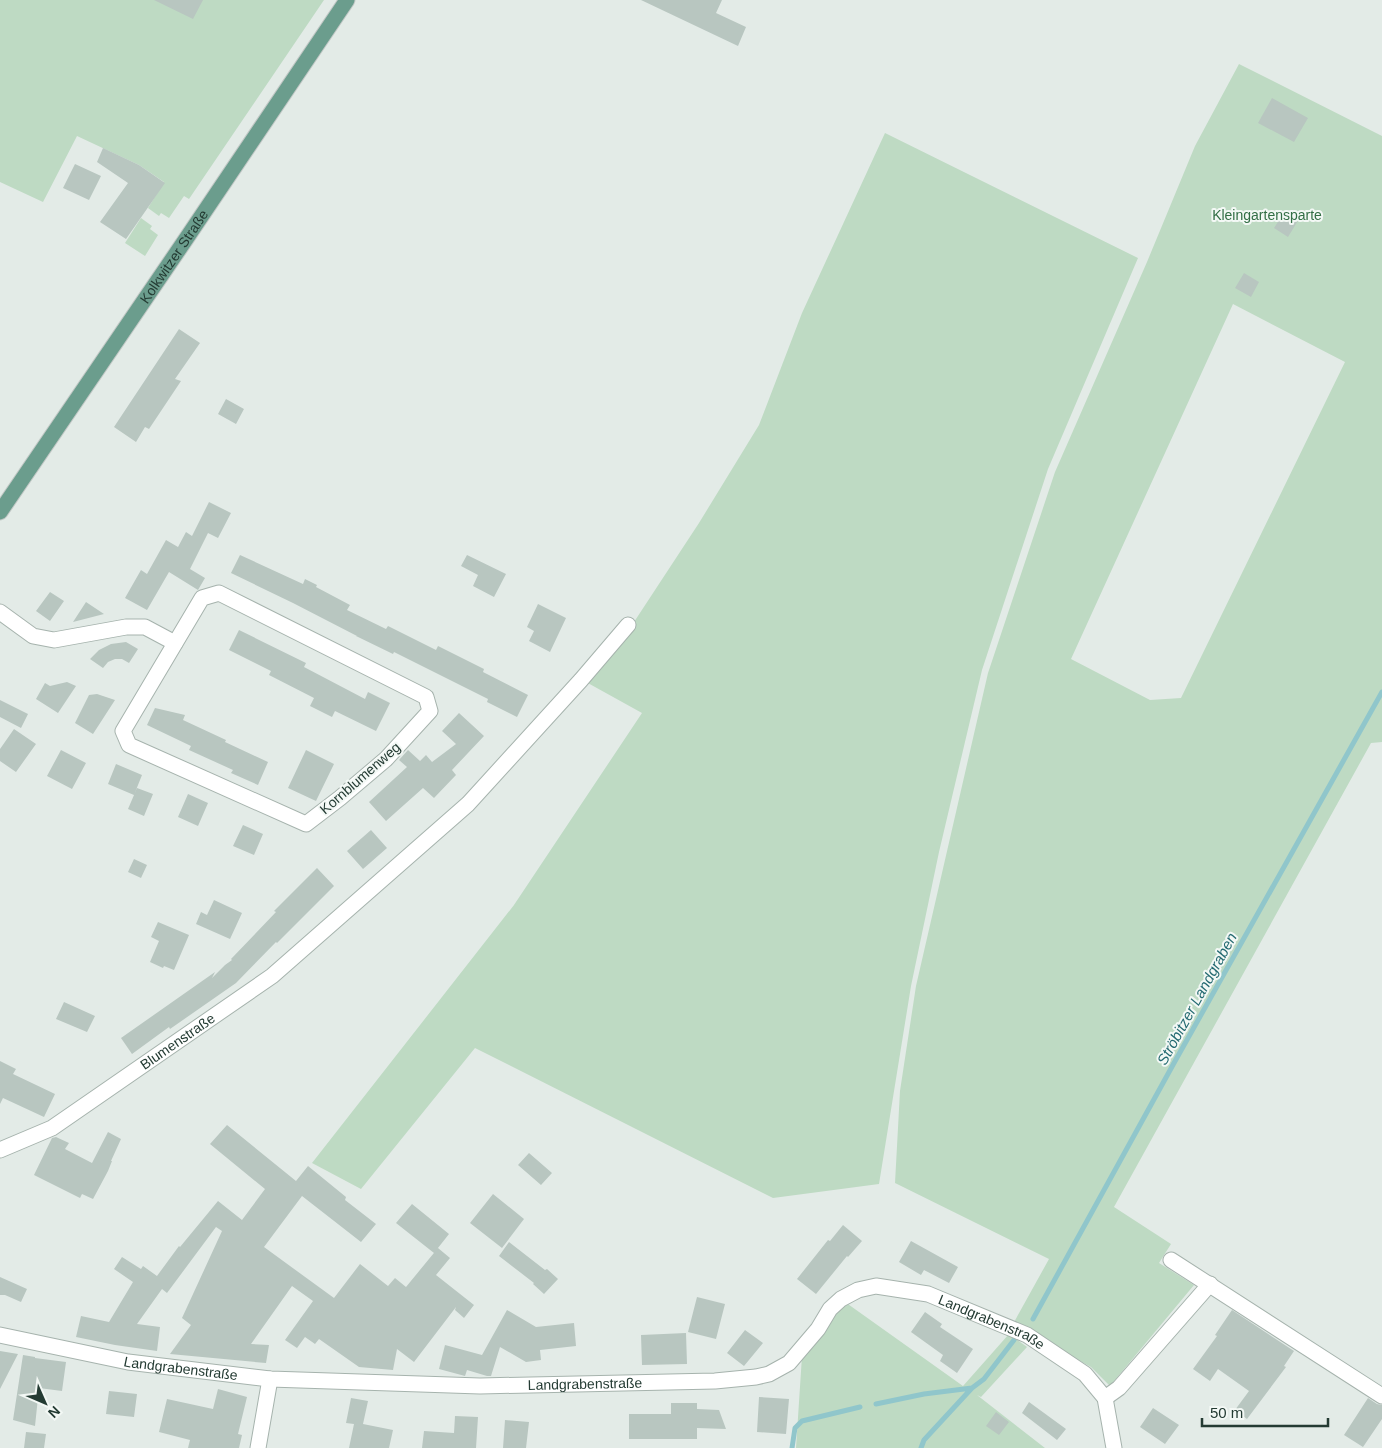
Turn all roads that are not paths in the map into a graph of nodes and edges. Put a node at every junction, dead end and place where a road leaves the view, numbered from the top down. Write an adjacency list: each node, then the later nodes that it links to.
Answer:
1 (347, 0): 2 (main road, Kolkwitzer Straße)
2 (0, 512)
3 (0, 612): 5 (street)
4 (628, 625): 6 (street, Blumenstraße)
5 (175, 643): 5 (street, Kornblumenweg)
6 (0, 1150)
7 (1171, 1260): 8 (street)
8 (1210, 1284): 11 (street); 12 (street)
9 (0, 1335): 10 (street, Landgrabenstraße)
10 (270, 1379): 12 (street, Landgrabenstraße); 13 (street)
11 (1382, 1396)
12 (1105, 1398): 14 (street, Landgrabenstraße)
13 (258, 1448)
14 (1114, 1448)

